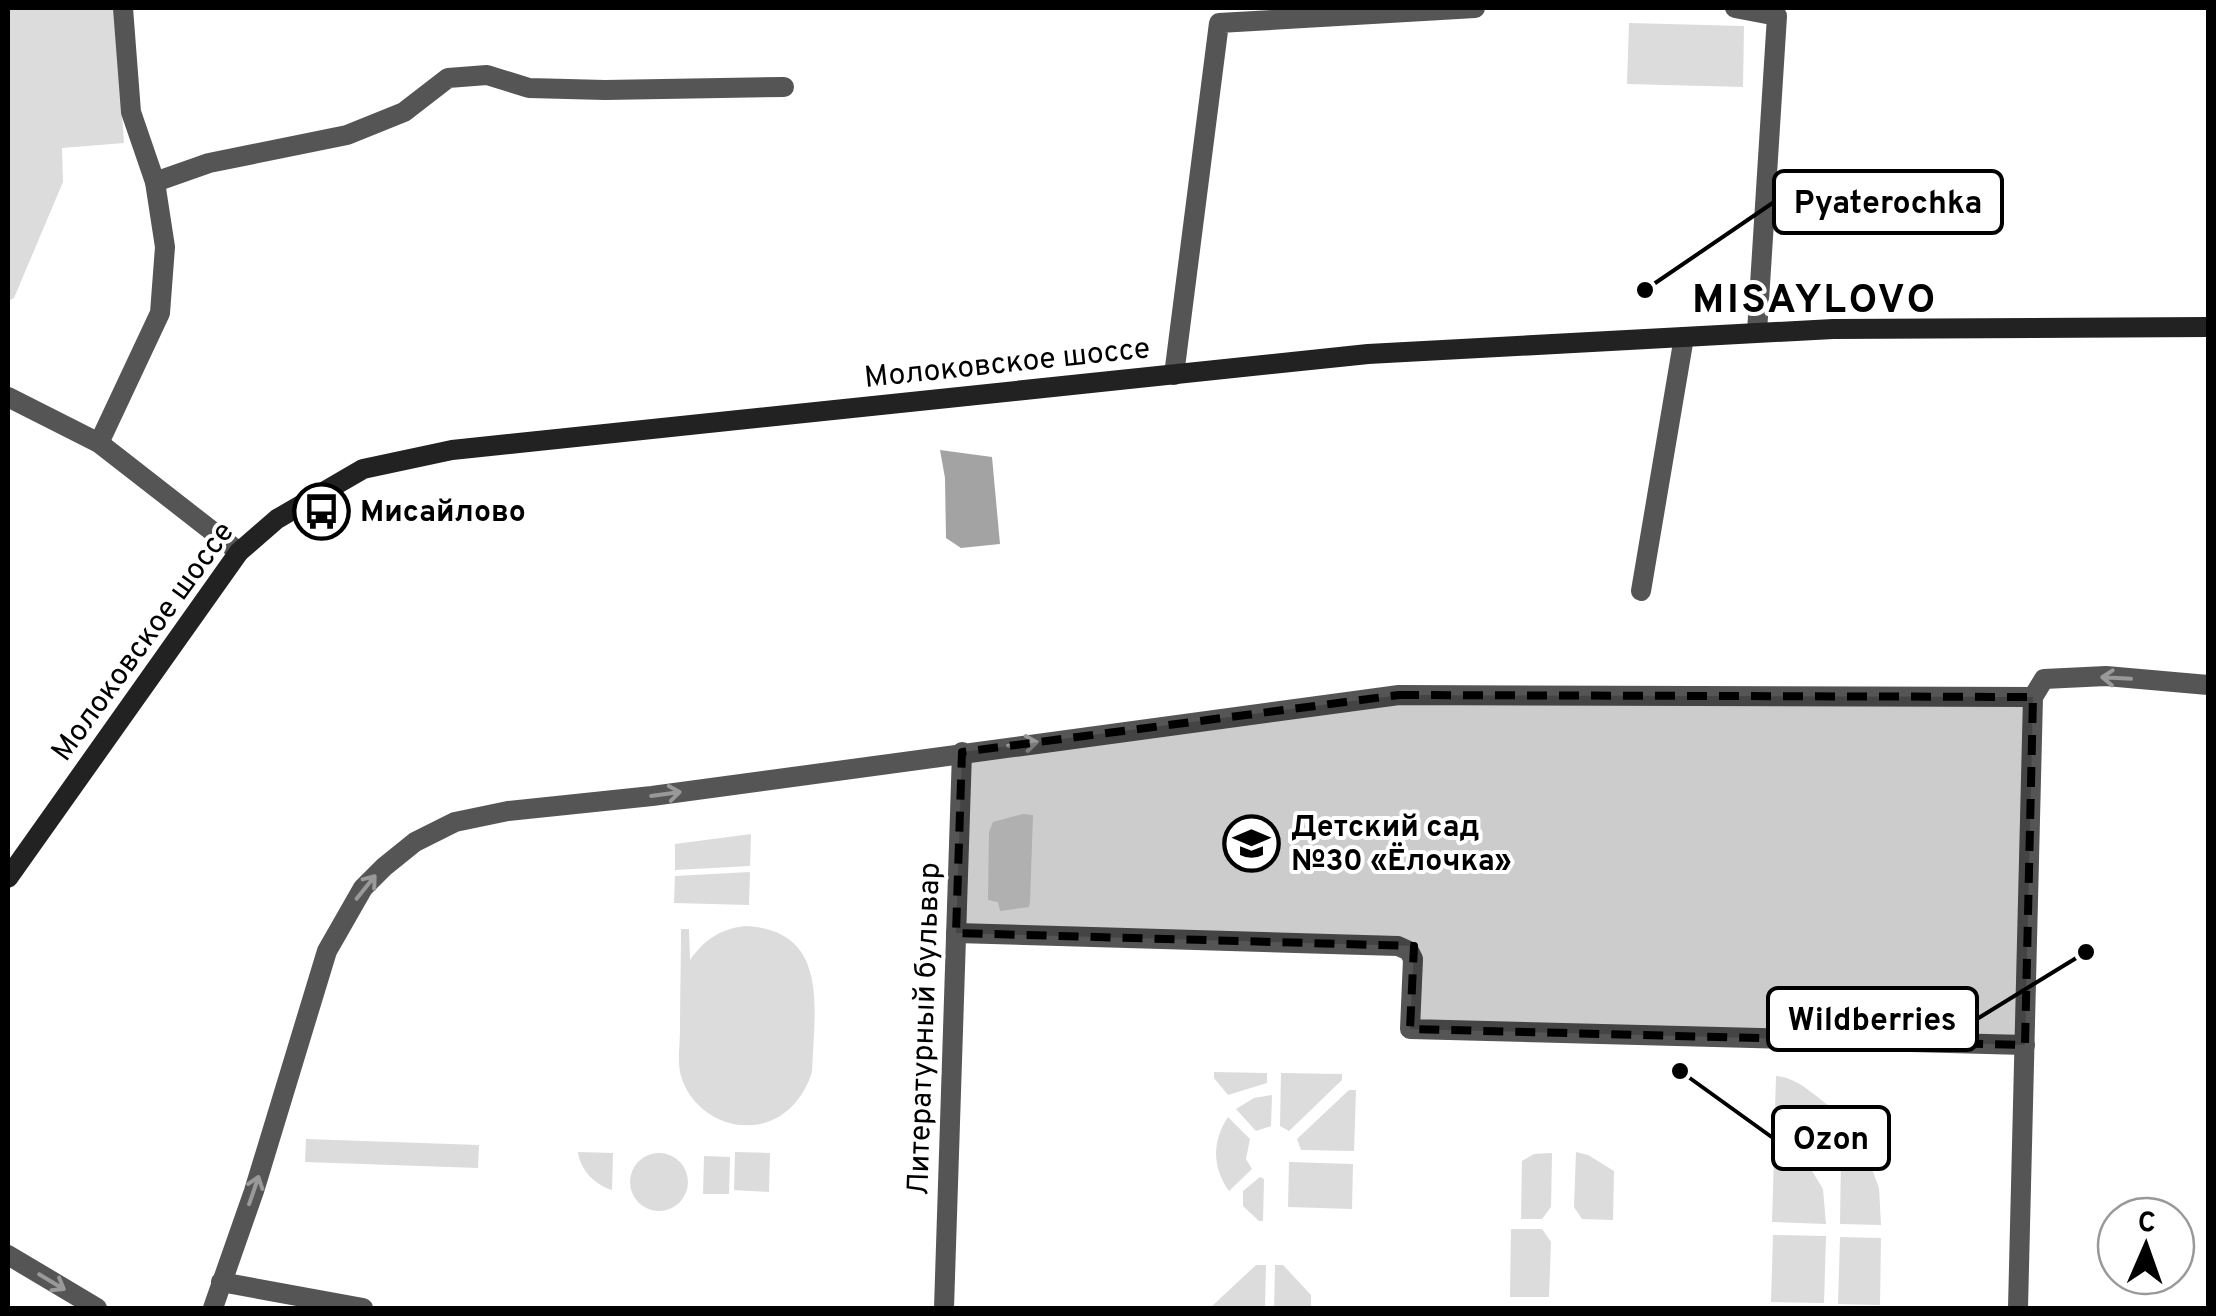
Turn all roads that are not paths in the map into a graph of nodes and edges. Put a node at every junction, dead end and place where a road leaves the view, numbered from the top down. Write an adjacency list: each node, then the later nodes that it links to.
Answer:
1 (123, 8): 5 (street)
2 (1476, 8): 9 (street)
3 (1735, 8): 7 (street)
4 (784, 86): 5 (street)
5 (156, 182): 11 (street)
6 (2208, 327): 7 (main road, Молоковское шоссе)
7 (1757, 332): 8 (main road, Молоковское шоссе)
8 (1684, 337): 9 (main road, Молоковское шоссе); 13 (street)
9 (1174, 375): 12 (main road, Молоковское шоссе)
10 (8, 398): 11 (street)
11 (98, 443): 12 (street)
12 (239, 552): 17 (main road, Молоковское шоссе)
13 (1640, 591)
14 (2208, 686): 15 (street, one-way to 15)
15 (2034, 697): 16 (street, one-way to 15); 19 (street)
16 (962, 752): 18 (street, Литературный бульвар); 21 (street, one-way to 16)
17 (8, 878)
18 (956, 933): 19 (street); 25 (street, Литературный бульвар)
19 (2024, 1045): 26 (street)
20 (8, 1255): 22 (street, one-way to 22)
21 (222, 1282): 23 (street); 24 (street)
22 (97, 1308)
23 (213, 1308)
24 (362, 1308)
25 (944, 1308)
26 (2018, 1308)

